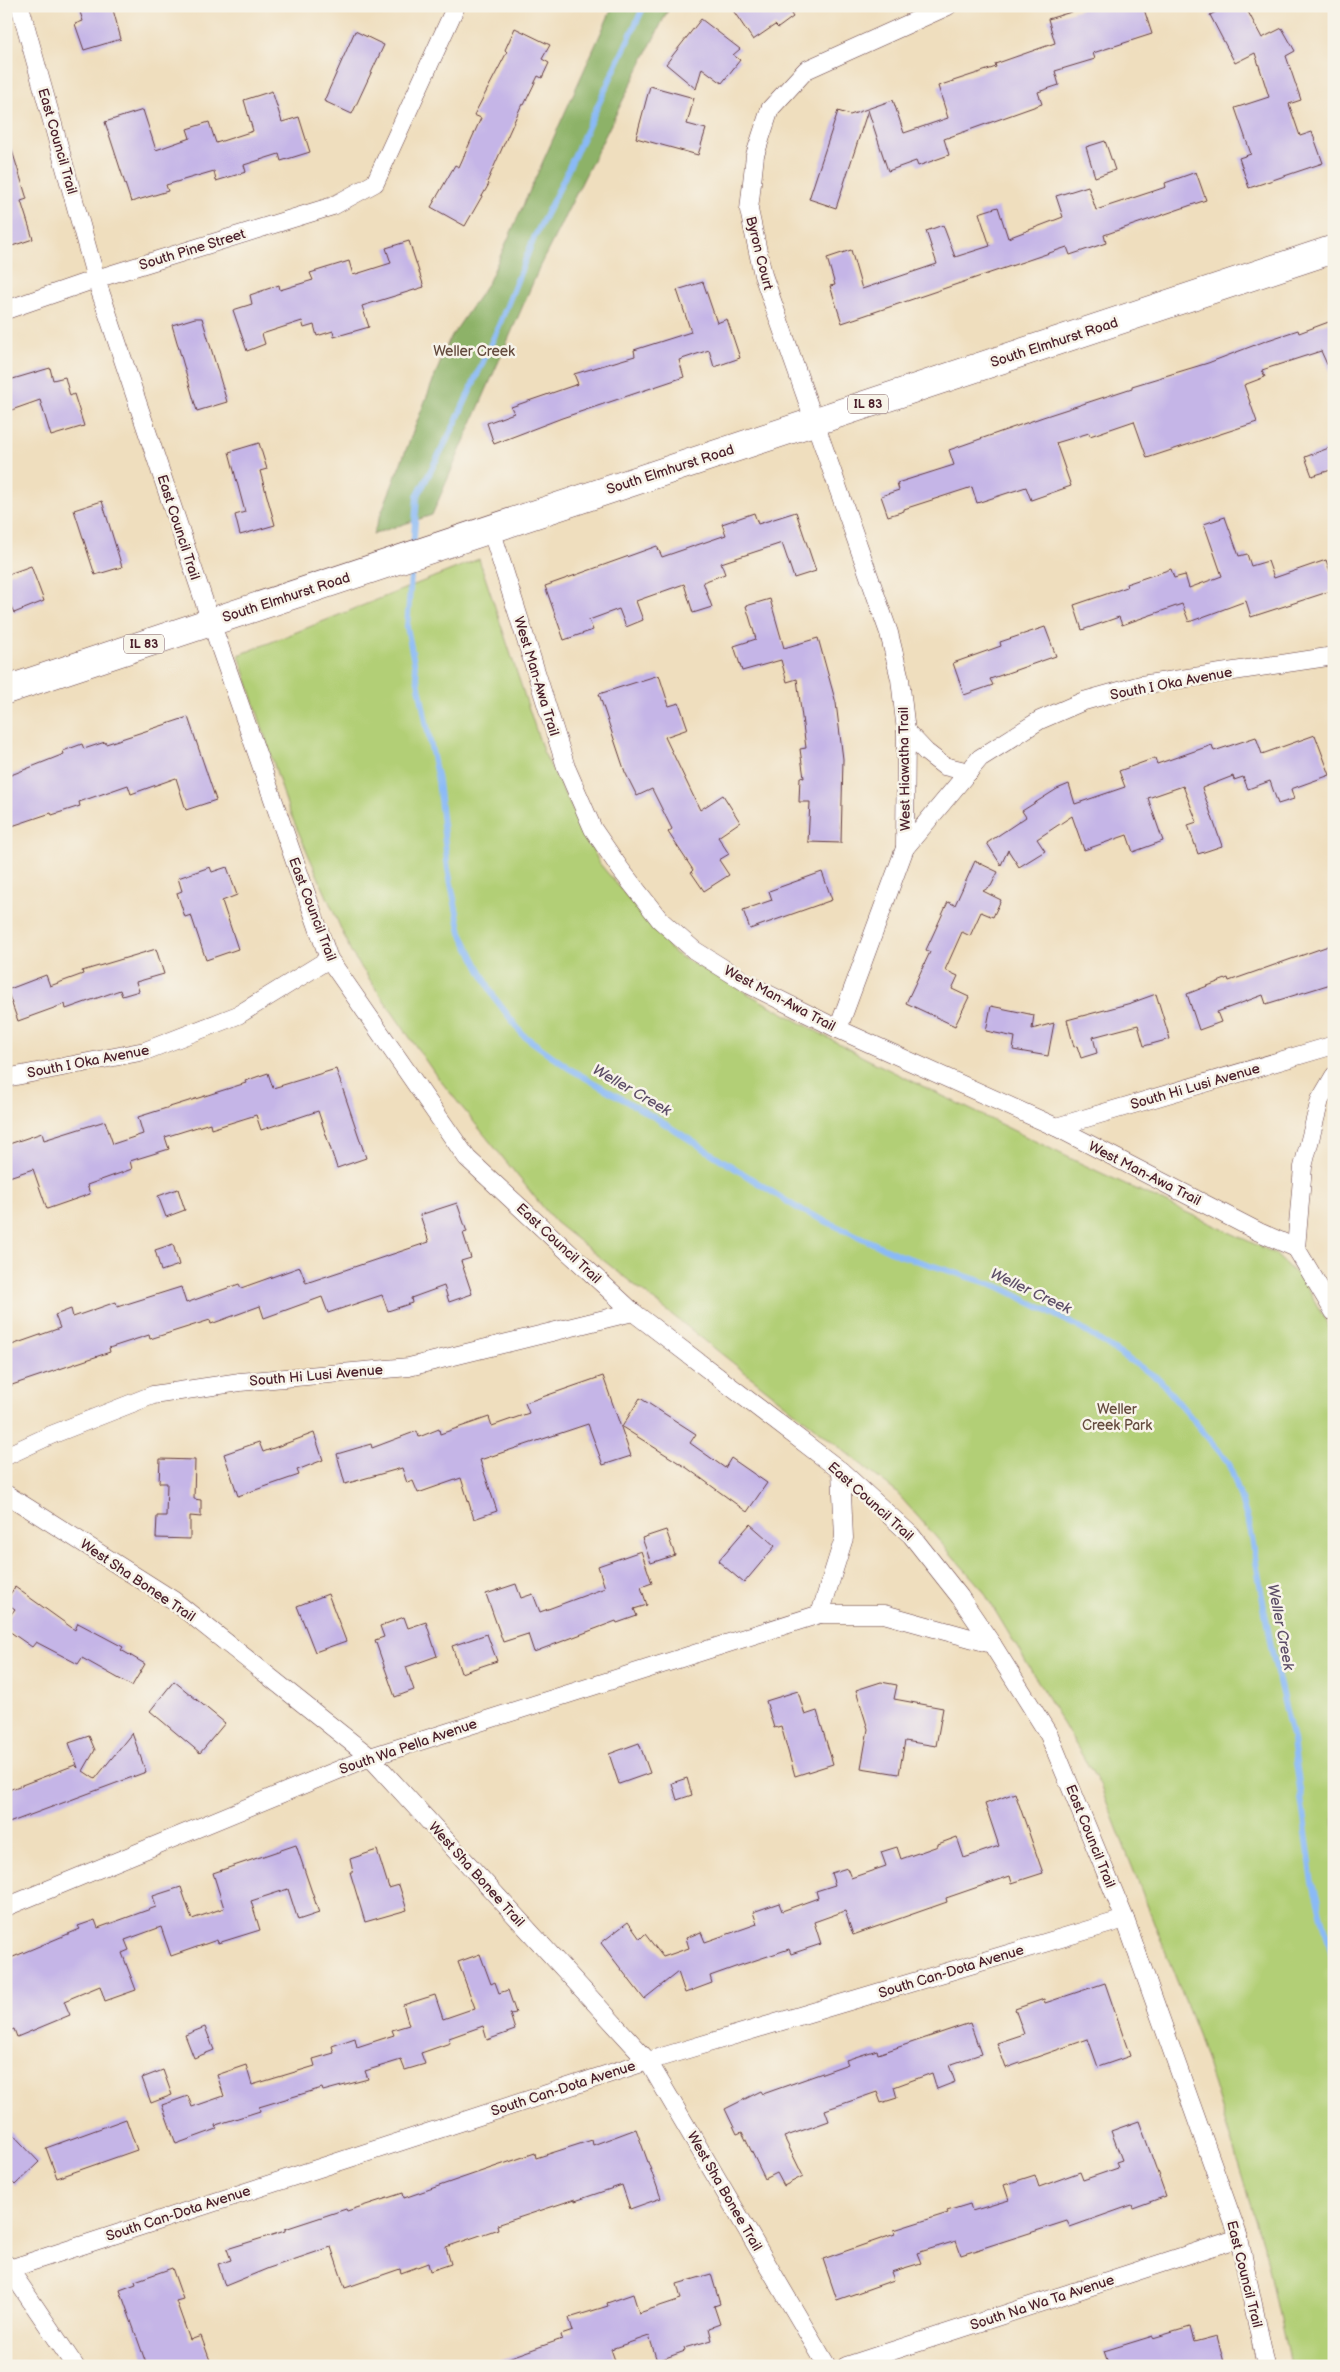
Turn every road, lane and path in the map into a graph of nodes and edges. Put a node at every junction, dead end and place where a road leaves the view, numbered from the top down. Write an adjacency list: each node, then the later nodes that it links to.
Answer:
1 (20, 6): 5 (street, East Council Trail)
2 (456, 6): 5 (street, South Pine Street)
3 (948, 6): 7 (street, Byron Court)
4 (1334, 249): 7 (main road, South Elmhurst Road / IL 83)
5 (96, 279): 6 (street, South Pine Street); 9 (street, East Council Trail)
6 (6, 310)
7 (816, 421): 8 (main road, South Elmhurst Road / IL 83); 12 (street, West Hiawatha Trail)
8 (491, 529): 9 (main road, South Elmhurst Road / IL 83); 16 (street, West Man-Awa Trail)
9 (211, 622): 11 (main road, South Elmhurst Road / IL 83); 15 (street, East Council Trail)
10 (1334, 656): 13 (street, South I Oka Avenue)
11 (6, 690)
12 (906, 731): 13 (street); 14 (street, West Hiawatha Trail)
13 (969, 772): 14 (street, South I Oka Avenue)
14 (905, 848): 16 (street, West Hiawatha Trail)
15 (329, 959): 19 (street, South I Oka Avenue); 22 (street, East Council Trail)
16 (838, 1029): 20 (street, West Man-Awa Trail)
17 (1334, 1045): 20 (street, South Hi Lusi Avenue)
18 (1334, 1076): 21 (street)
19 (6, 1078)
20 (1056, 1127): 21 (street, West Man-Awa Trail)
21 (1296, 1248): 23 (street)
22 (633, 1312): 24 (street, South Hi Lusi Avenue); 25 (street, East Council Trail)
23 (1334, 1312)
24 (6, 1456)
25 (841, 1470): 27 (street); 28 (street, East Council Trail)
26 (6, 1494): 29 (street, West Sha Bonee Trail)
27 (820, 1614): 28 (street, South Wa Pella Avenue); 29 (street, South Wa Pella Avenue)
28 (992, 1644): 31 (street, East Council Trail)
29 (370, 1757): 30 (street, South Wa Pella Avenue); 32 (street, West Sha Bonee Trail)
30 (6, 1907)
31 (1124, 1919): 32 (street, South Can-Dota Avenue); 33 (street, East Council Trail)
32 (648, 2061): 34 (street, South Can-Dota Avenue); 36 (street, West Sha Bonee Trail)
33 (1239, 2238): 37 (street, South Na Wa Ta Avenue); 38 (street, East Council Trail)
34 (7, 2267): 35 (street)
35 (75, 2366)
36 (827, 2366)
37 (846, 2366)
38 (1266, 2366)

